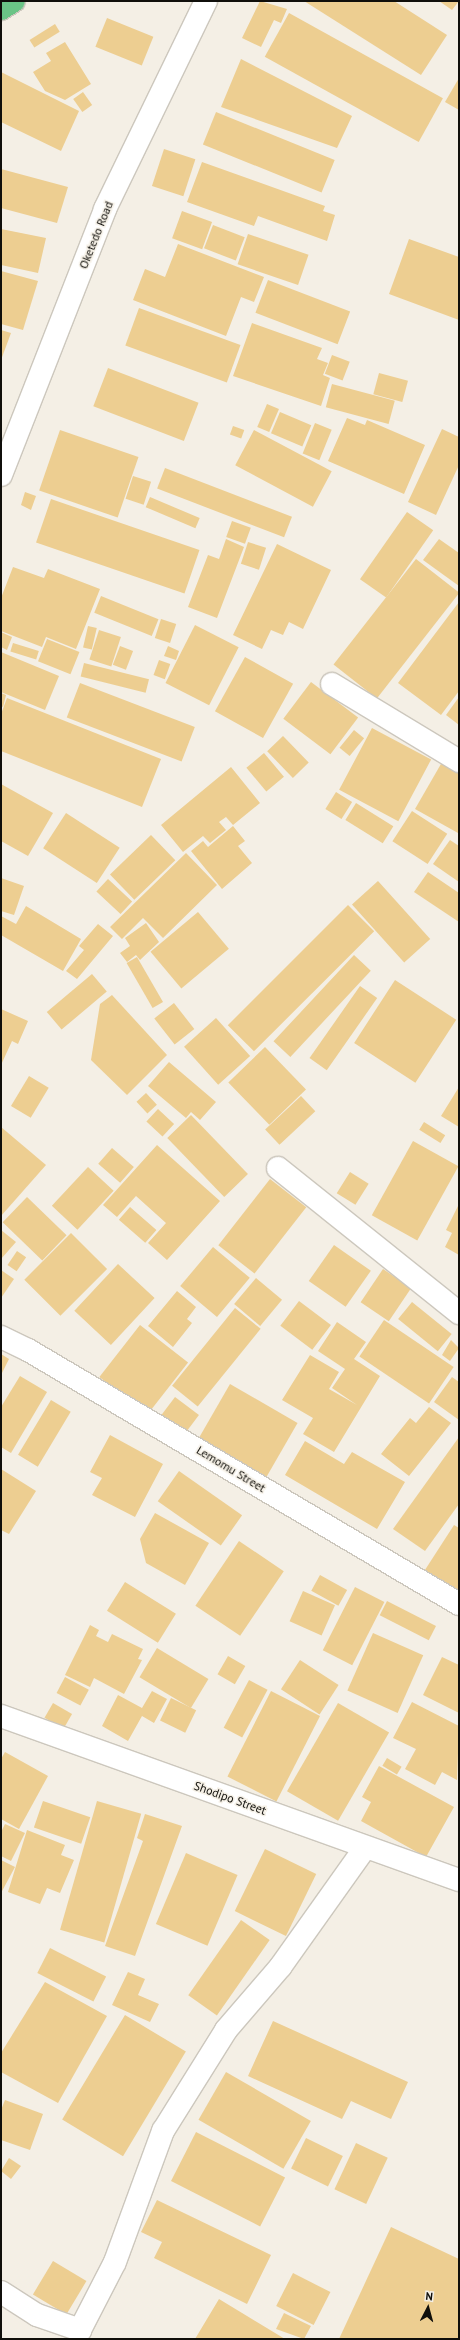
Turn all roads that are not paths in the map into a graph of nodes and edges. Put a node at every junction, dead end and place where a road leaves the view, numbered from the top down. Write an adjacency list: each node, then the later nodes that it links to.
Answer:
1 (14, 1): 3 (highway)
2 (203, 2): 4 (street, Oketedo Road)
3 (1, 9)
4 (1, 475)
5 (332, 684): 6 (street)
6 (459, 761)
7 (278, 1168): 8 (street)
8 (459, 1313)
9 (1, 1337): 10 (street, Lemomu Street)
10 (459, 1604)
11 (1, 1716): 12 (street, Shodipo Street)
12 (365, 1848): 13 (street, Shodipo Street); 14 (street)
13 (459, 1880)
14 (1, 2292)

